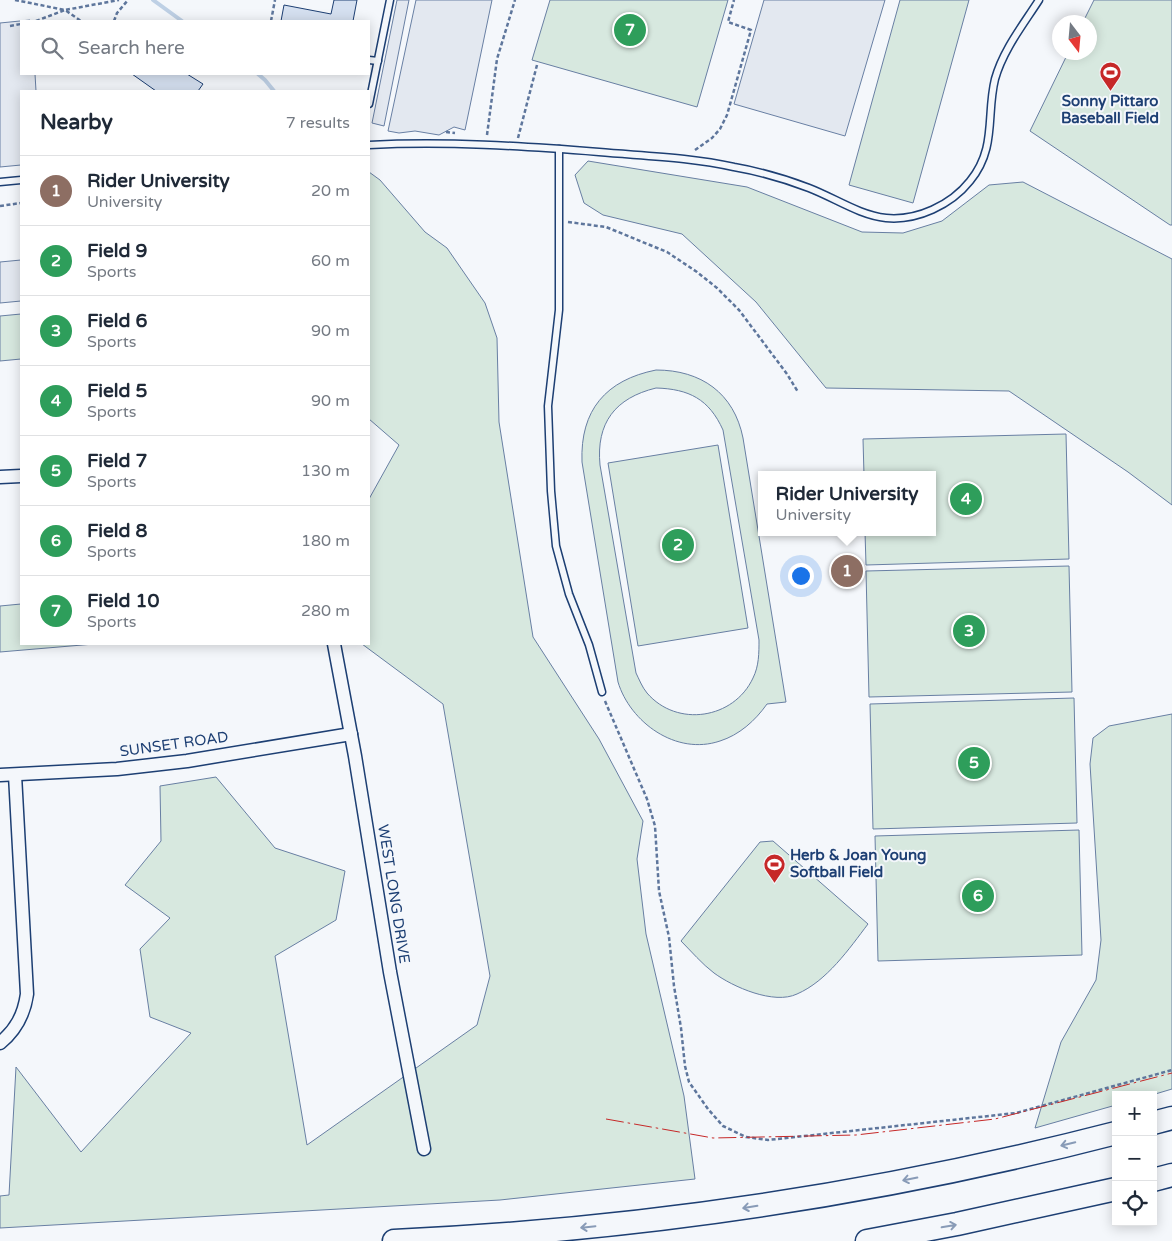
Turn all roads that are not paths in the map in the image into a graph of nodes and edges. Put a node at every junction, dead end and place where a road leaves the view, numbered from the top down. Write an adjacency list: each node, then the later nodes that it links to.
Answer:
1 (390, 0): 4 (lane)
2 (1039, 0): 7 (lane)
3 (370, 60): 4 (lane)
4 (378, 61): 5 (lane)
5 (370, 99)
6 (370, 145): 7 (lane)
7 (559, 149): 13 (lane)
8 (20, 180): 9 (lane)
9 (0, 182)
10 (20, 476): 11 (street)
11 (0, 477)
12 (334, 645): 14 (street, WEST LONG DRIVE)
13 (602, 692)
14 (351, 734): 15 (street, SUNSET ROAD); 21 (street, WEST LONG DRIVE)
15 (15, 775): 16 (street, SUNSET ROAD); 17 (street)
16 (0, 776)
17 (0, 1043)
18 (1172, 1118): 19 (highway)
19 (1157, 1122)
20 (1112, 1134): 25 (highway, one-way to 25)
21 (424, 1149)
22 (1172, 1175): 23 (highway)
23 (1157, 1179)
24 (1112, 1190): 26 (highway, one-way to 24)
25 (394, 1241)
26 (867, 1241)

